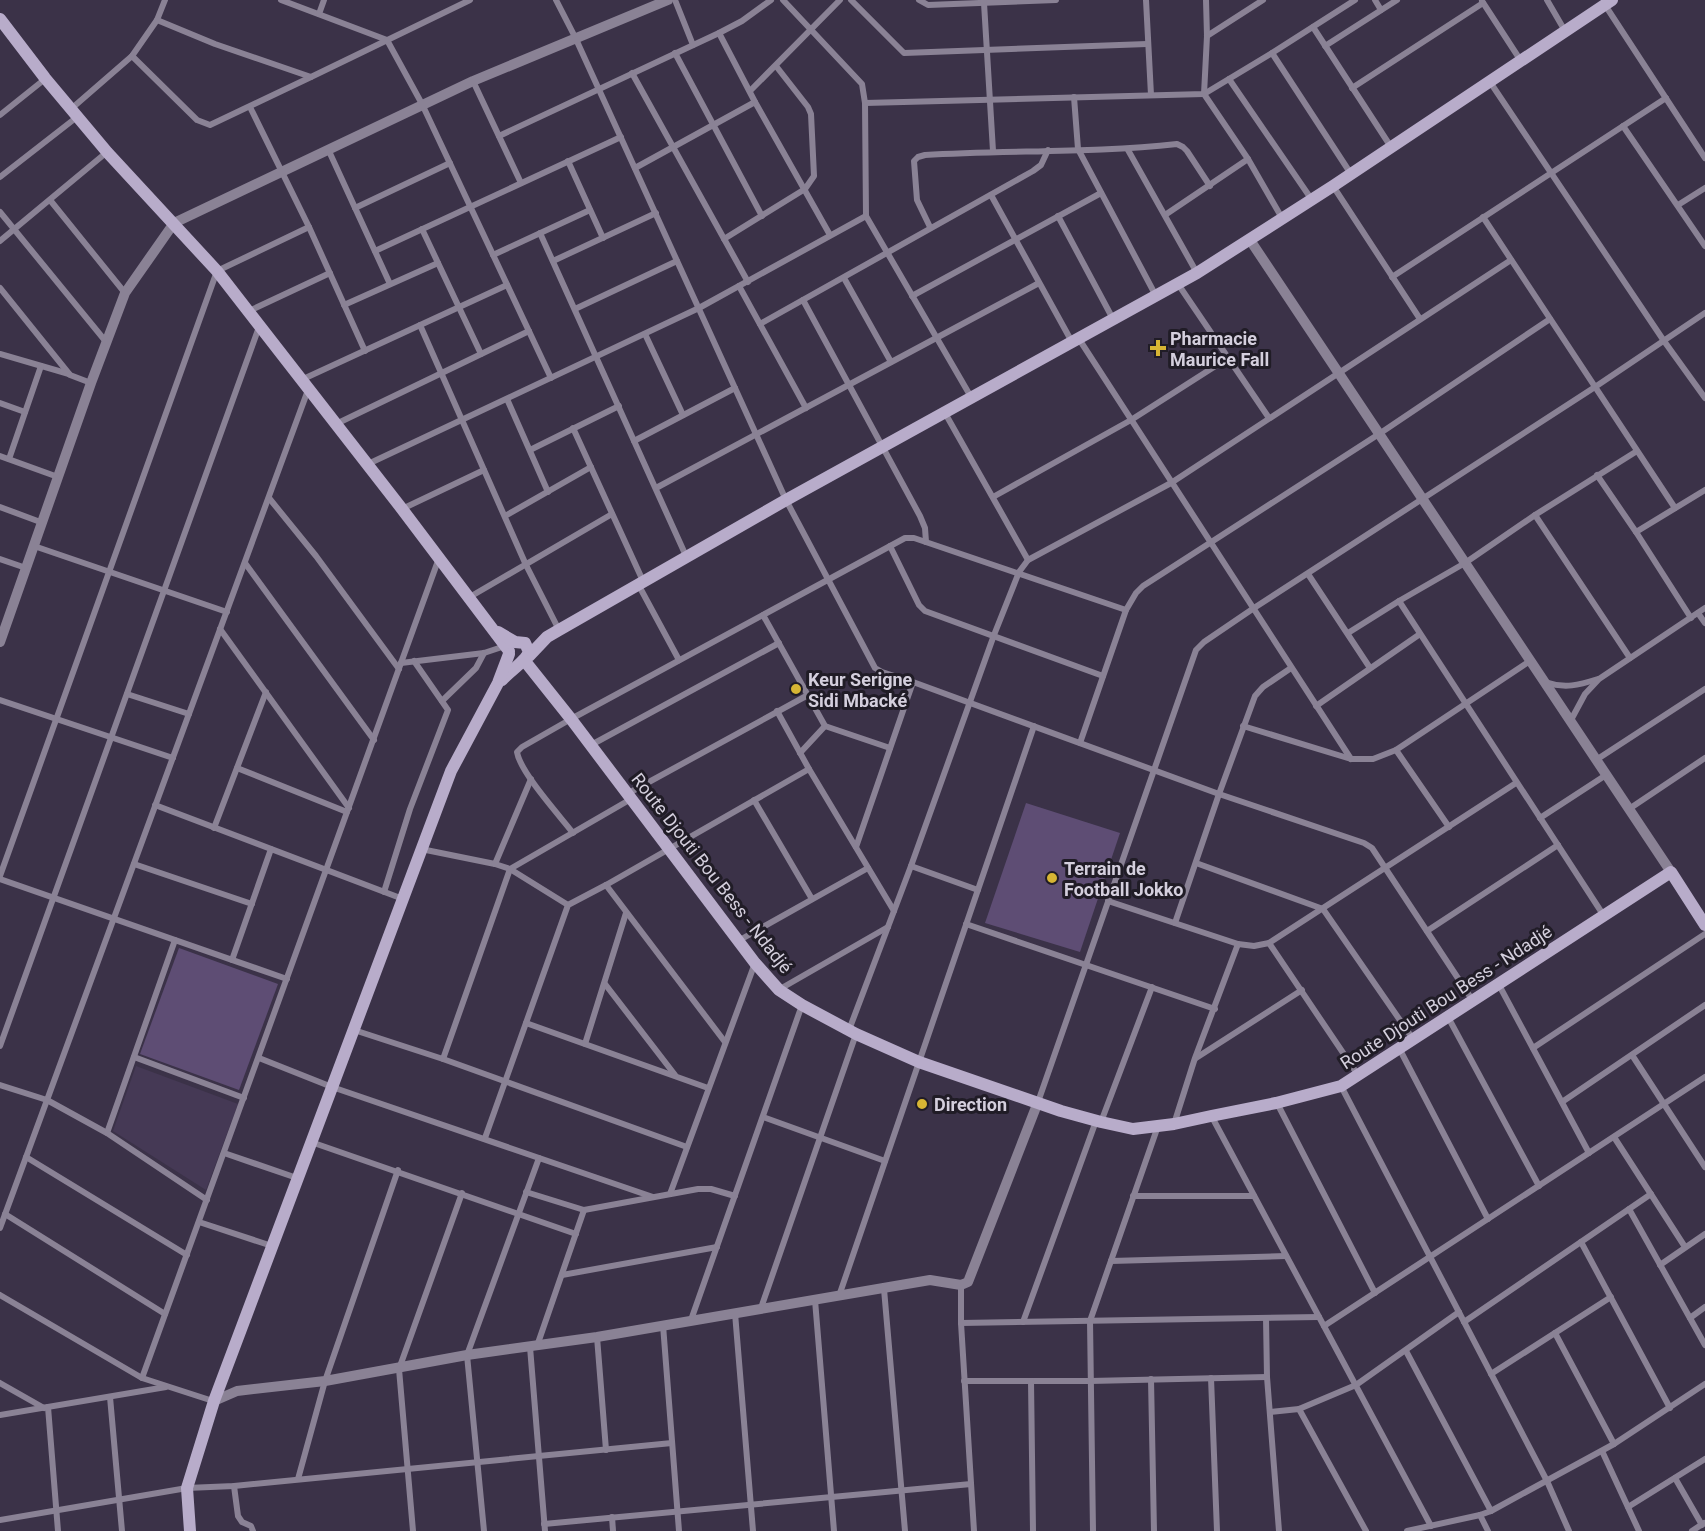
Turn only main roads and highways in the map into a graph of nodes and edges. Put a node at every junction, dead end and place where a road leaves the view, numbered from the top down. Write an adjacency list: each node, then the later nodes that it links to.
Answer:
1 (1609, 2): 3 (main road)
2 (0, 19): 4 (main road)
3 (548, 637): 4 (main road); 5 (main road)
4 (512, 647): 5 (main road); 5 (main road); 6 (main road)
5 (524, 659): 6 (main road); 7 (main road, Route Djouti Bou Bess - Ndadjé)
6 (498, 683): 8 (main road)
7 (1705, 925)
8 (190, 1531)

